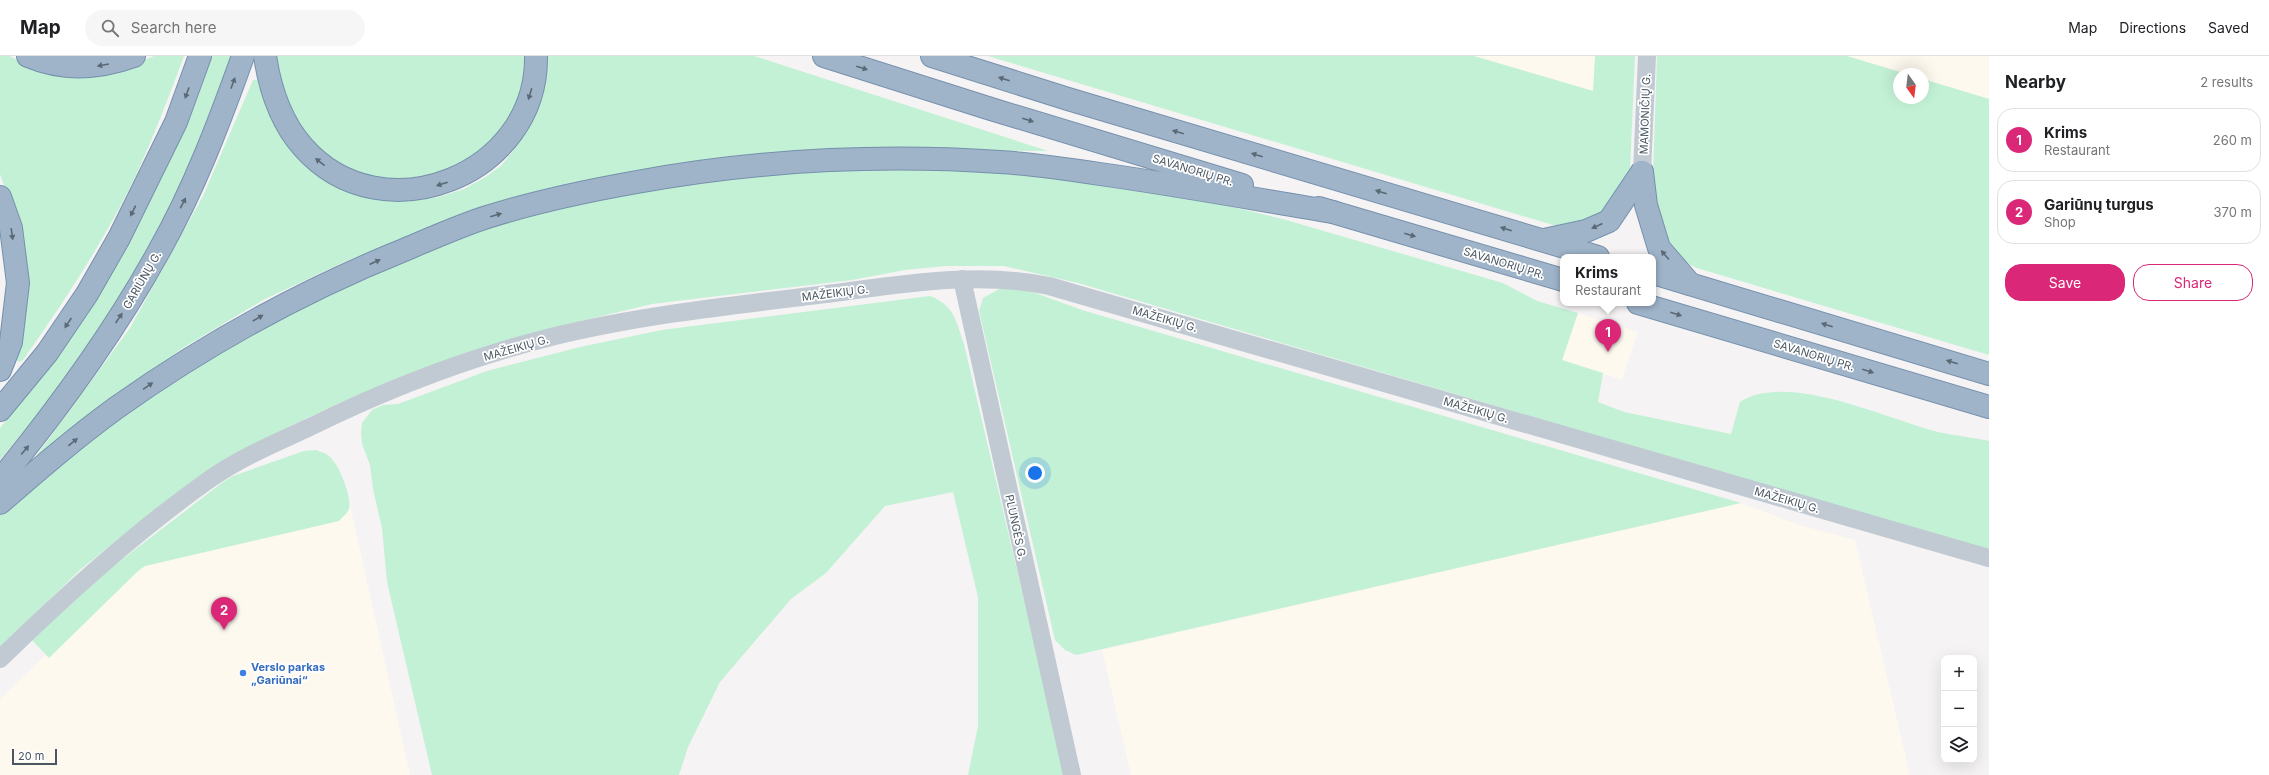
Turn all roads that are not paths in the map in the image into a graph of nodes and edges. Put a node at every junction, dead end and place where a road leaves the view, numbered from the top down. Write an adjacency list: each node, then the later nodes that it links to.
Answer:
1 (28, 56): 2 (highway, one-way to 1)
2 (134, 56)
3 (200, 56): 23 (highway, one-way to 23)
4 (243, 56): 24 (highway, GARIŪNŲ G., one-way to 4)
5 (265, 56): 6 (highway, one-way to 5)
6 (536, 56)
7 (824, 56): 12 (highway, SAVANORIŲ PR., one-way to 12)
8 (932, 56): 13 (highway, one-way to 8)
9 (1647, 56): 10 (street, MAMONIČIŲ G.)
10 (1642, 172): 13 (highway, one-way to 13); 18 (highway, one-way to 10)
11 (0, 198): 20 (highway, one-way to 20)
12 (1333, 212): 17 (highway, SAVANORIŲ PR., one-way to 17); 25 (highway, one-way to 12)
13 (1543, 241): 14 (highway)
14 (1588, 254)
15 (1656, 274): 18 (highway)
16 (962, 279): 26 (street, MAŽEIKIŲ G.); 27 (street, MAŽEIKIŲ G.); 28 (street, PLUNGĖS G.)
17 (1560, 279)
18 (1690, 284): 21 (highway, one-way to 18)
19 (1648, 306): 22 (highway, SAVANORIŲ PR., one-way to 22)
20 (0, 370)
21 (1989, 374)
22 (1989, 407)
23 (0, 410)
24 (0, 480)
25 (0, 502)
26 (1989, 558)
27 (0, 659)
28 (1072, 775)

